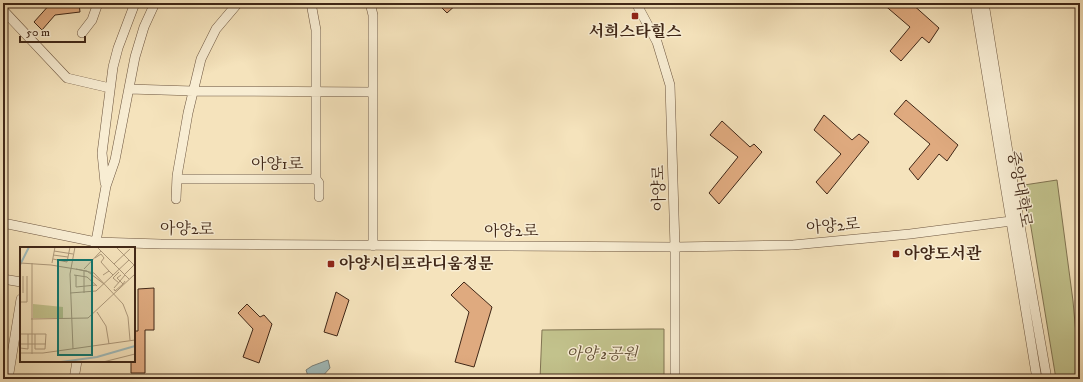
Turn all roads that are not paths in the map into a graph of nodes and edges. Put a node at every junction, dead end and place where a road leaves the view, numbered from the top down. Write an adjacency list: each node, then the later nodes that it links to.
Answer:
1 (98, 3): 11 (street)
2 (135, 3): 12 (street)
3 (155, 3): 13 (street)
4 (238, 3): 14 (street)
5 (311, 3): 15 (street, 아양1로)
6 (370, 3): 16 (street)
7 (636, 3): 26 (street, 아양로)
8 (974, 3): 22 (street, 중앙대학로)
9 (984, 3): 22 (street, 중앙대학로)
10 (3, 10): 12 (street)
11 (82, 33)
12 (110, 88): 19 (street)
13 (129, 89): 14 (street); 19 (street)
14 (193, 90): 15 (street); 18 (street)
15 (316, 91): 16 (street); 17 (street, 아양1로)
16 (373, 92): 25 (street)
17 (316, 178): 18 (street, 아양1로); 20 (street)
18 (177, 179): 21 (street)
19 (106, 186): 24 (street)
20 (319, 197)
21 (176, 199)
22 (1015, 221): 26 (street, 아양2로); 34 (street, 중앙대학로); 35 (street, 중앙대학로)
23 (3, 223): 24 (street, 아양2로)
24 (95, 245): 25 (street, 아양2로)
25 (373, 246): 26 (street, 아양2로)
26 (675, 247): 33 (street, 아양로)
27 (3, 279): 28 (street)
28 (20, 282)
29 (20, 305): 31 (street)
30 (77, 362): 32 (street)
31 (8, 379)
32 (74, 379)
33 (675, 379)
34 (1037, 379)
35 (1047, 379)

